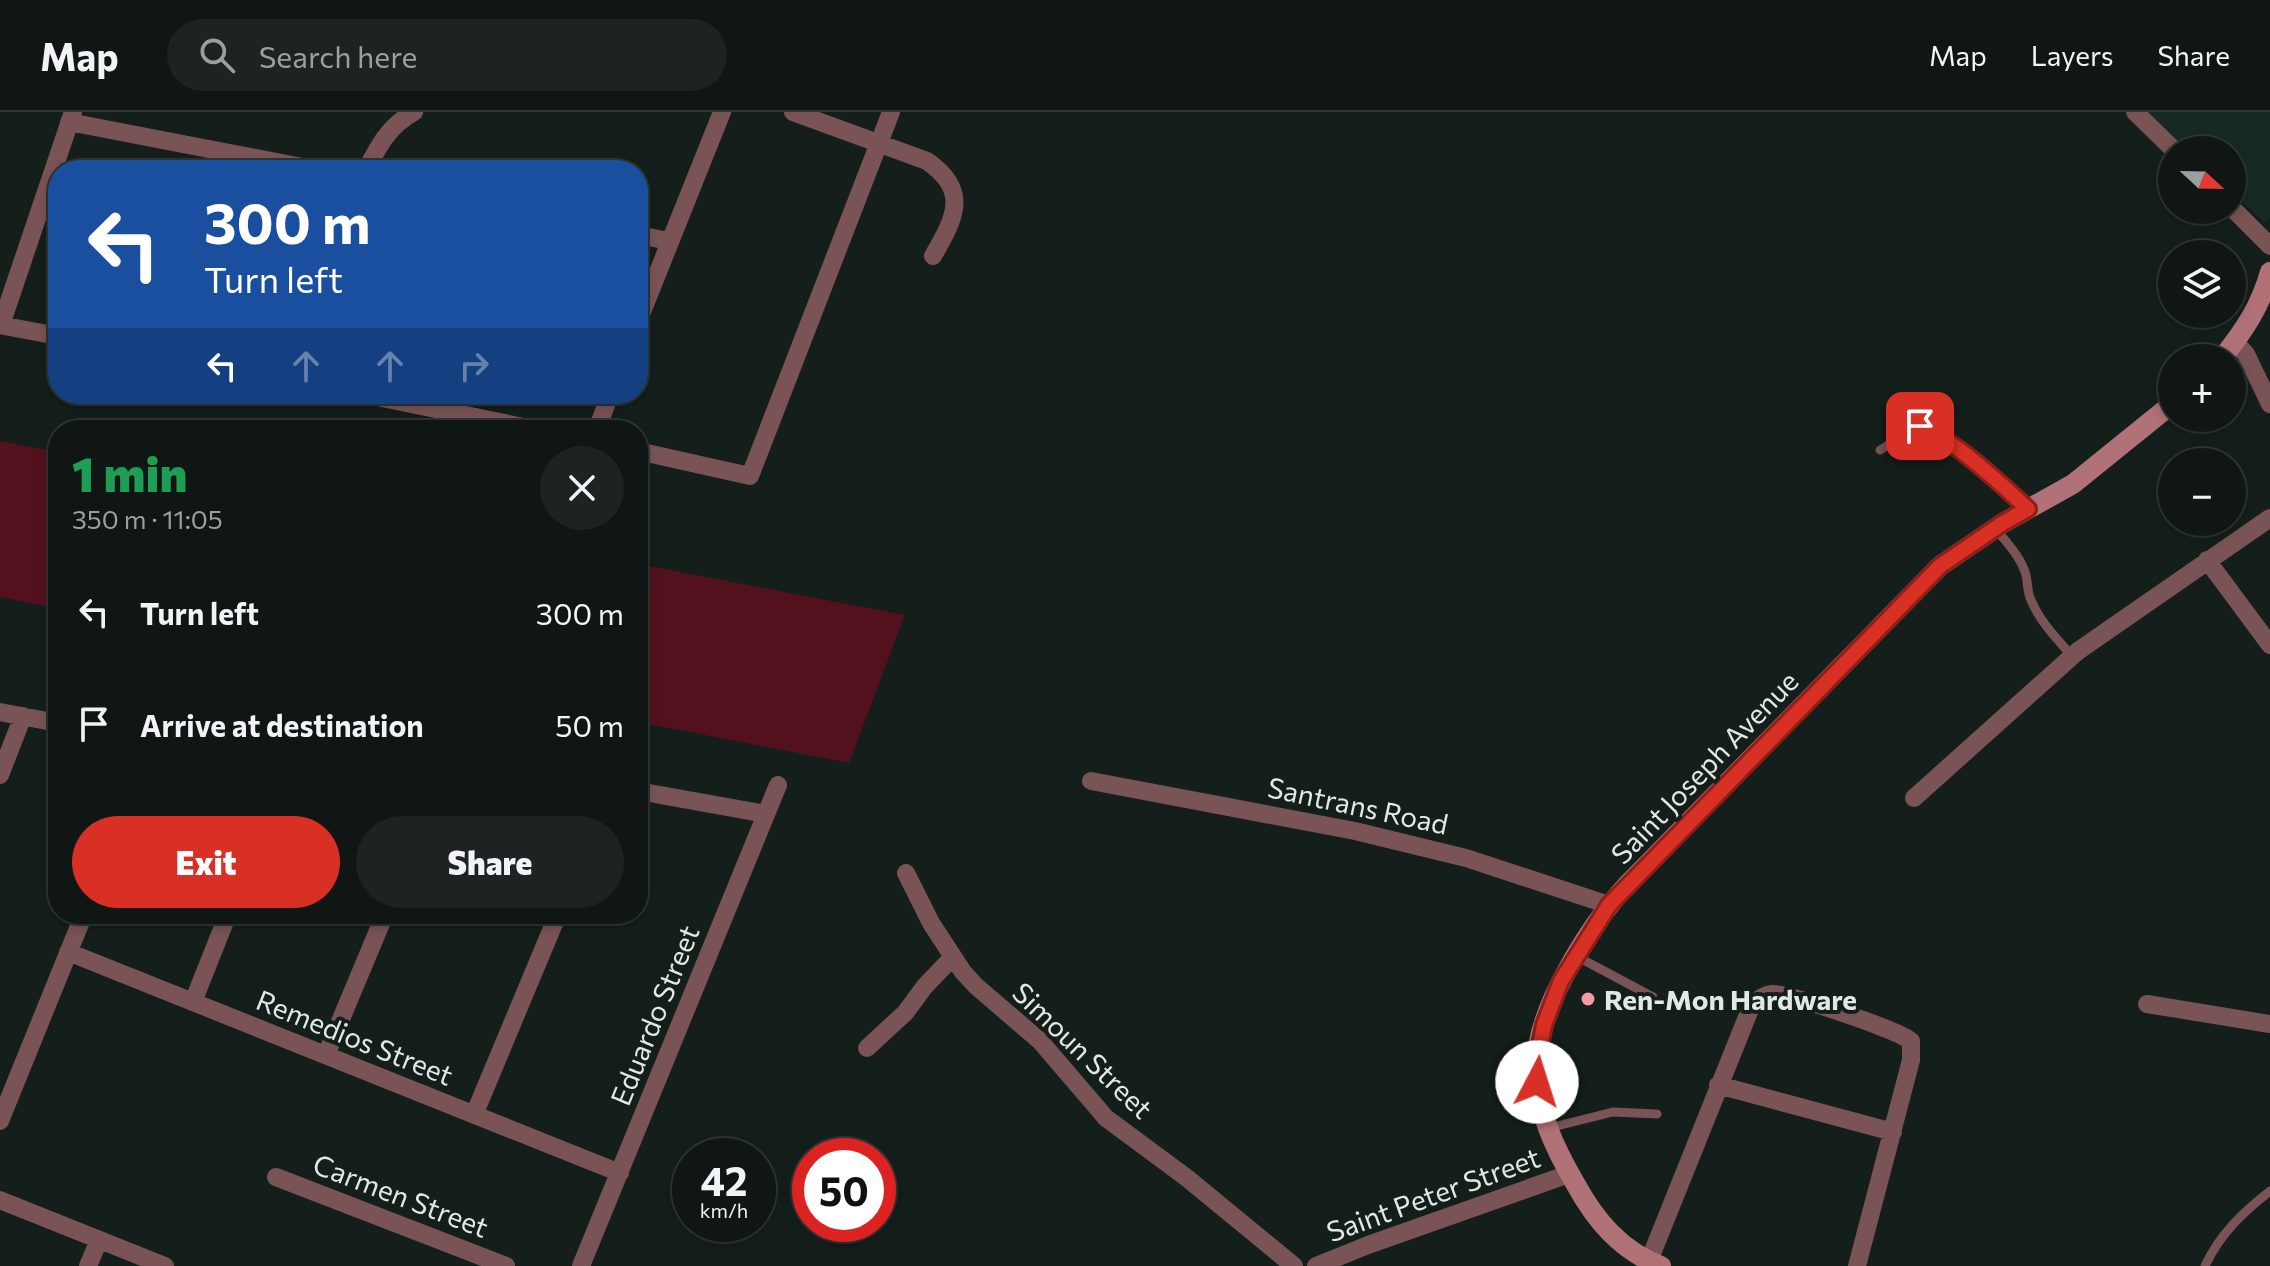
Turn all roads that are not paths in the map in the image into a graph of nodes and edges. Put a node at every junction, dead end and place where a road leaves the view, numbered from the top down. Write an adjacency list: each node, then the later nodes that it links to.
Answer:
1 (414, 112): 11 (street)
2 (722, 112): 15 (street)
3 (793, 112): 8 (street)
4 (891, 112): 8 (street)
5 (2135, 112): 7 (street)
6 (71, 117): 9 (street); 10 (street)
7 (2160, 136)
8 (880, 144): 17 (street); 30 (street)
9 (57, 160)
10 (271, 160)
11 (371, 160)
12 (48, 185): 20 (street)
13 (2246, 222): 16 (street)
14 (648, 237): 15 (street)
15 (669, 241): 19 (street)
16 (2270, 246)
17 (933, 256)
18 (2270, 272): 22 (main road)
19 (648, 296)
20 (1, 325): 21 (street)
21 (48, 334)
22 (2233, 344)
23 (2246, 354): 24 (street)
24 (2266, 384): 26 (street)
25 (412, 404): 28 (street)
26 (2270, 404)
27 (2158, 415): 31 (main road, Saint Joseph Avenue)
28 (489, 420)
29 (1880, 450): 31 (lane)
30 (648, 453)
31 (2028, 509): 33 (main road, Saint Joseph Avenue)
32 (2270, 518): 34 (street)
33 (1995, 528): 36 (lane); 47 (main road, Saint Joseph Avenue)
34 (2207, 560): 35 (street); 36 (street)
35 (2270, 645)
36 (2072, 656): 44 (street)
37 (0, 712): 38 (street)
38 (23, 716): 39 (street); 40 (street)
39 (48, 721)
40 (0, 775)
41 (1091, 781): 47 (street, Santrans Road)
42 (778, 785): 45 (street, Eduardo Street)
43 (648, 793): 45 (street)
44 (1914, 798)
45 (766, 814): 67 (street, Eduardo Street)
46 (906, 873): 54 (street, Simoun Street)
47 (1609, 905): 53 (main road, Saint Joseph Avenue)
48 (80, 924): 52 (street)
49 (224, 924): 56 (street)
50 (381, 924): 60 (street)
51 (554, 924): 63 (street)
52 (68, 952): 56 (street, Remedios Street); 64 (street)
53 (1576, 956): 55 (lane); 65 (main road, Saint Joseph Avenue)
54 (952, 958): 59 (street); 78 (street, Simoun Street)
55 (1653, 997)
56 (193, 1002): 60 (street, Remedios Street)
57 (2147, 1004): 58 (street)
58 (2270, 1024)
59 (867, 1048)
60 (326, 1055): 63 (street, Remedios Street)
61 (1718, 1085): 66 (street); 66 (street); 73 (street)
62 (1657, 1114): 65 (lane)
63 (474, 1115): 67 (street, Remedios Street)
64 (0, 1121)
65 (1549, 1128): 68 (main road, Saint Joseph Avenue)
66 (1893, 1132): 80 (street)
67 (620, 1173): 77 (street, Eduardo Street)
68 (1569, 1174): 73 (main road, Saint Joseph Avenue); 79 (street, Saint Peter Street)
69 (276, 1177): 76 (street, Carmen Street)
70 (2270, 1191): 81 (lane)
71 (0, 1200): 72 (street)
72 (99, 1240): 74 (street); 75 (street)
73 (1652, 1264)
74 (88, 1266)
75 (165, 1266)
76 (506, 1266)
77 (581, 1266)
78 (1294, 1266)
79 (1316, 1266)
80 (1857, 1266)
81 (2205, 1266)

